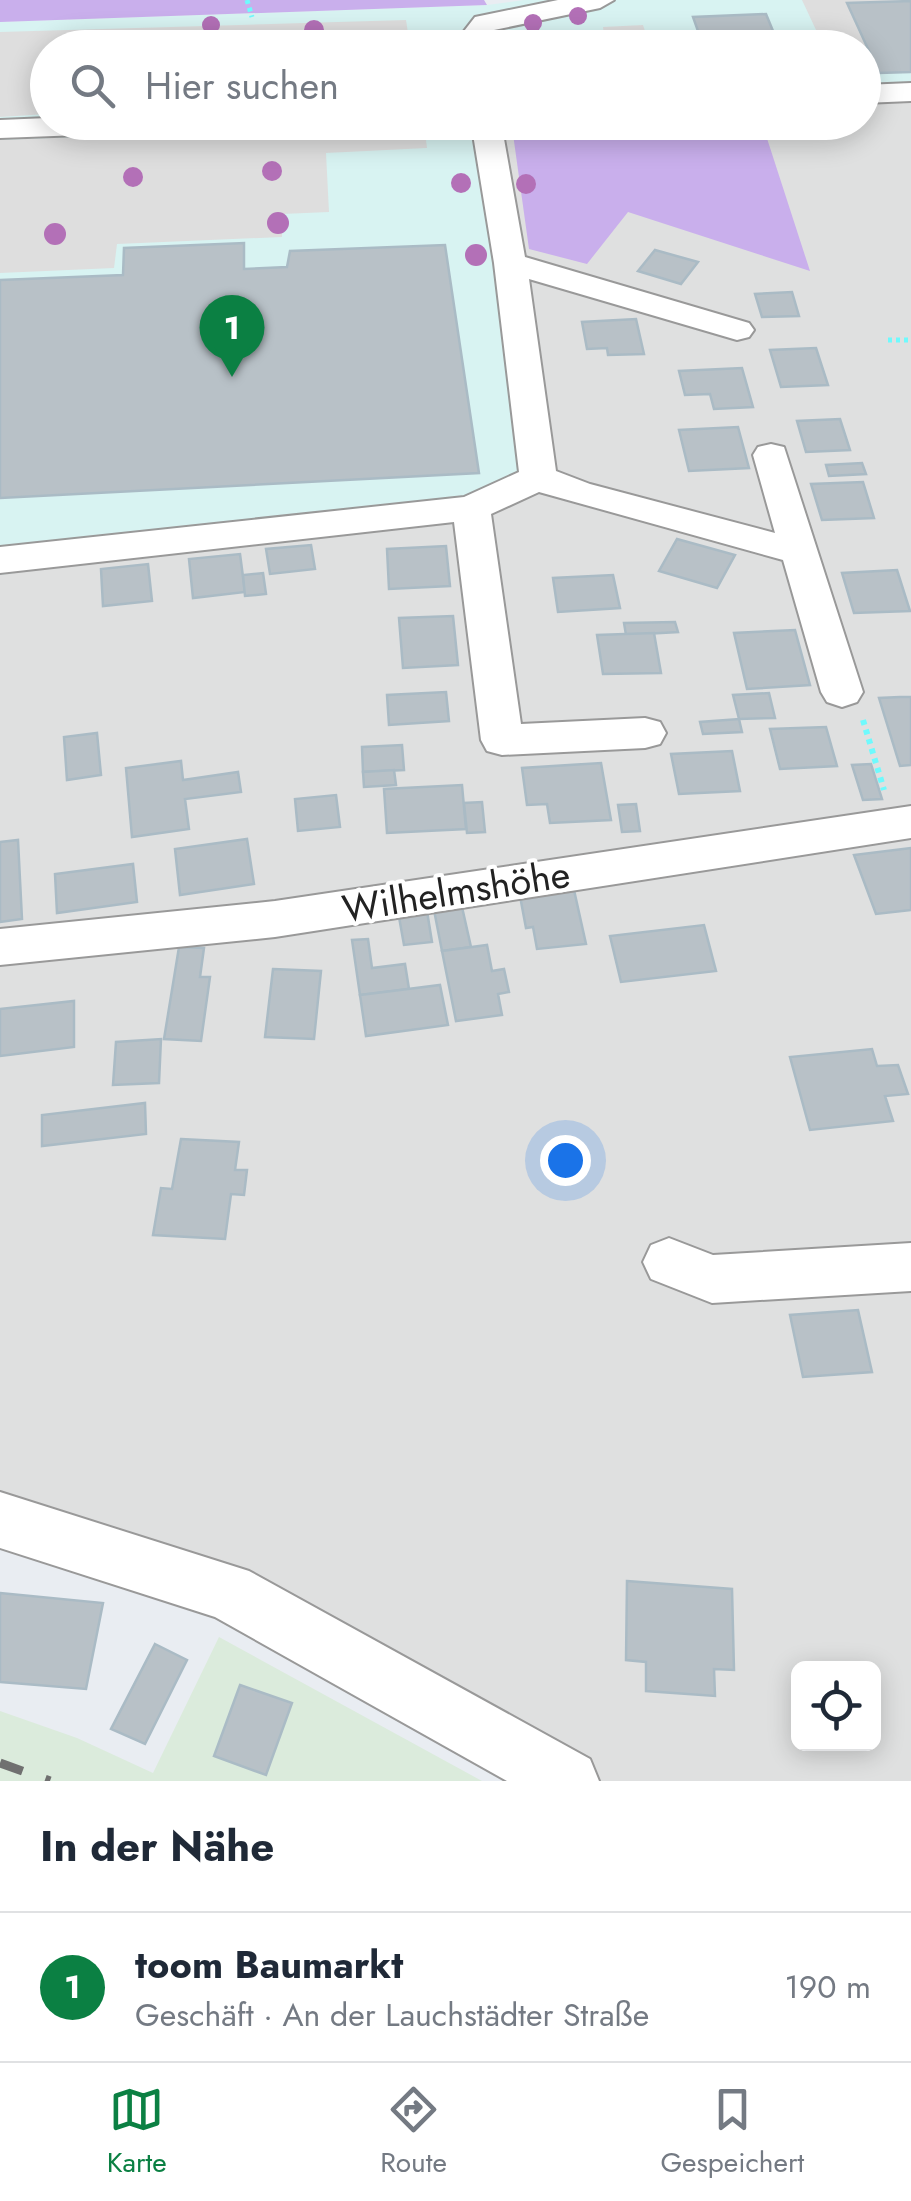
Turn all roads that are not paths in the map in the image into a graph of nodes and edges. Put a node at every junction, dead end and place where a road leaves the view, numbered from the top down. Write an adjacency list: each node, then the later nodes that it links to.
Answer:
1 (600, 0): 2 (street)
2 (479, 30)
3 (911, 92): 4 (street)
4 (881, 93)
5 (30, 128): 6 (street)
6 (0, 129)
7 (489, 140): 8 (street)
8 (510, 263): 9 (street); 11 (street)
9 (737, 330)
10 (771, 455): 13 (street)
11 (538, 478): 12 (street); 13 (street)
12 (471, 508): 14 (street); 16 (street)
13 (800, 552): 15 (street)
14 (0, 560)
15 (842, 692)
16 (645, 733)
17 (903, 823): 18 (street, Wilhelmshöhe)
18 (0, 947)
19 (669, 1262): 20 (street)
20 (911, 1268)
21 (0, 1520): 22 (street)
22 (568, 1781)

